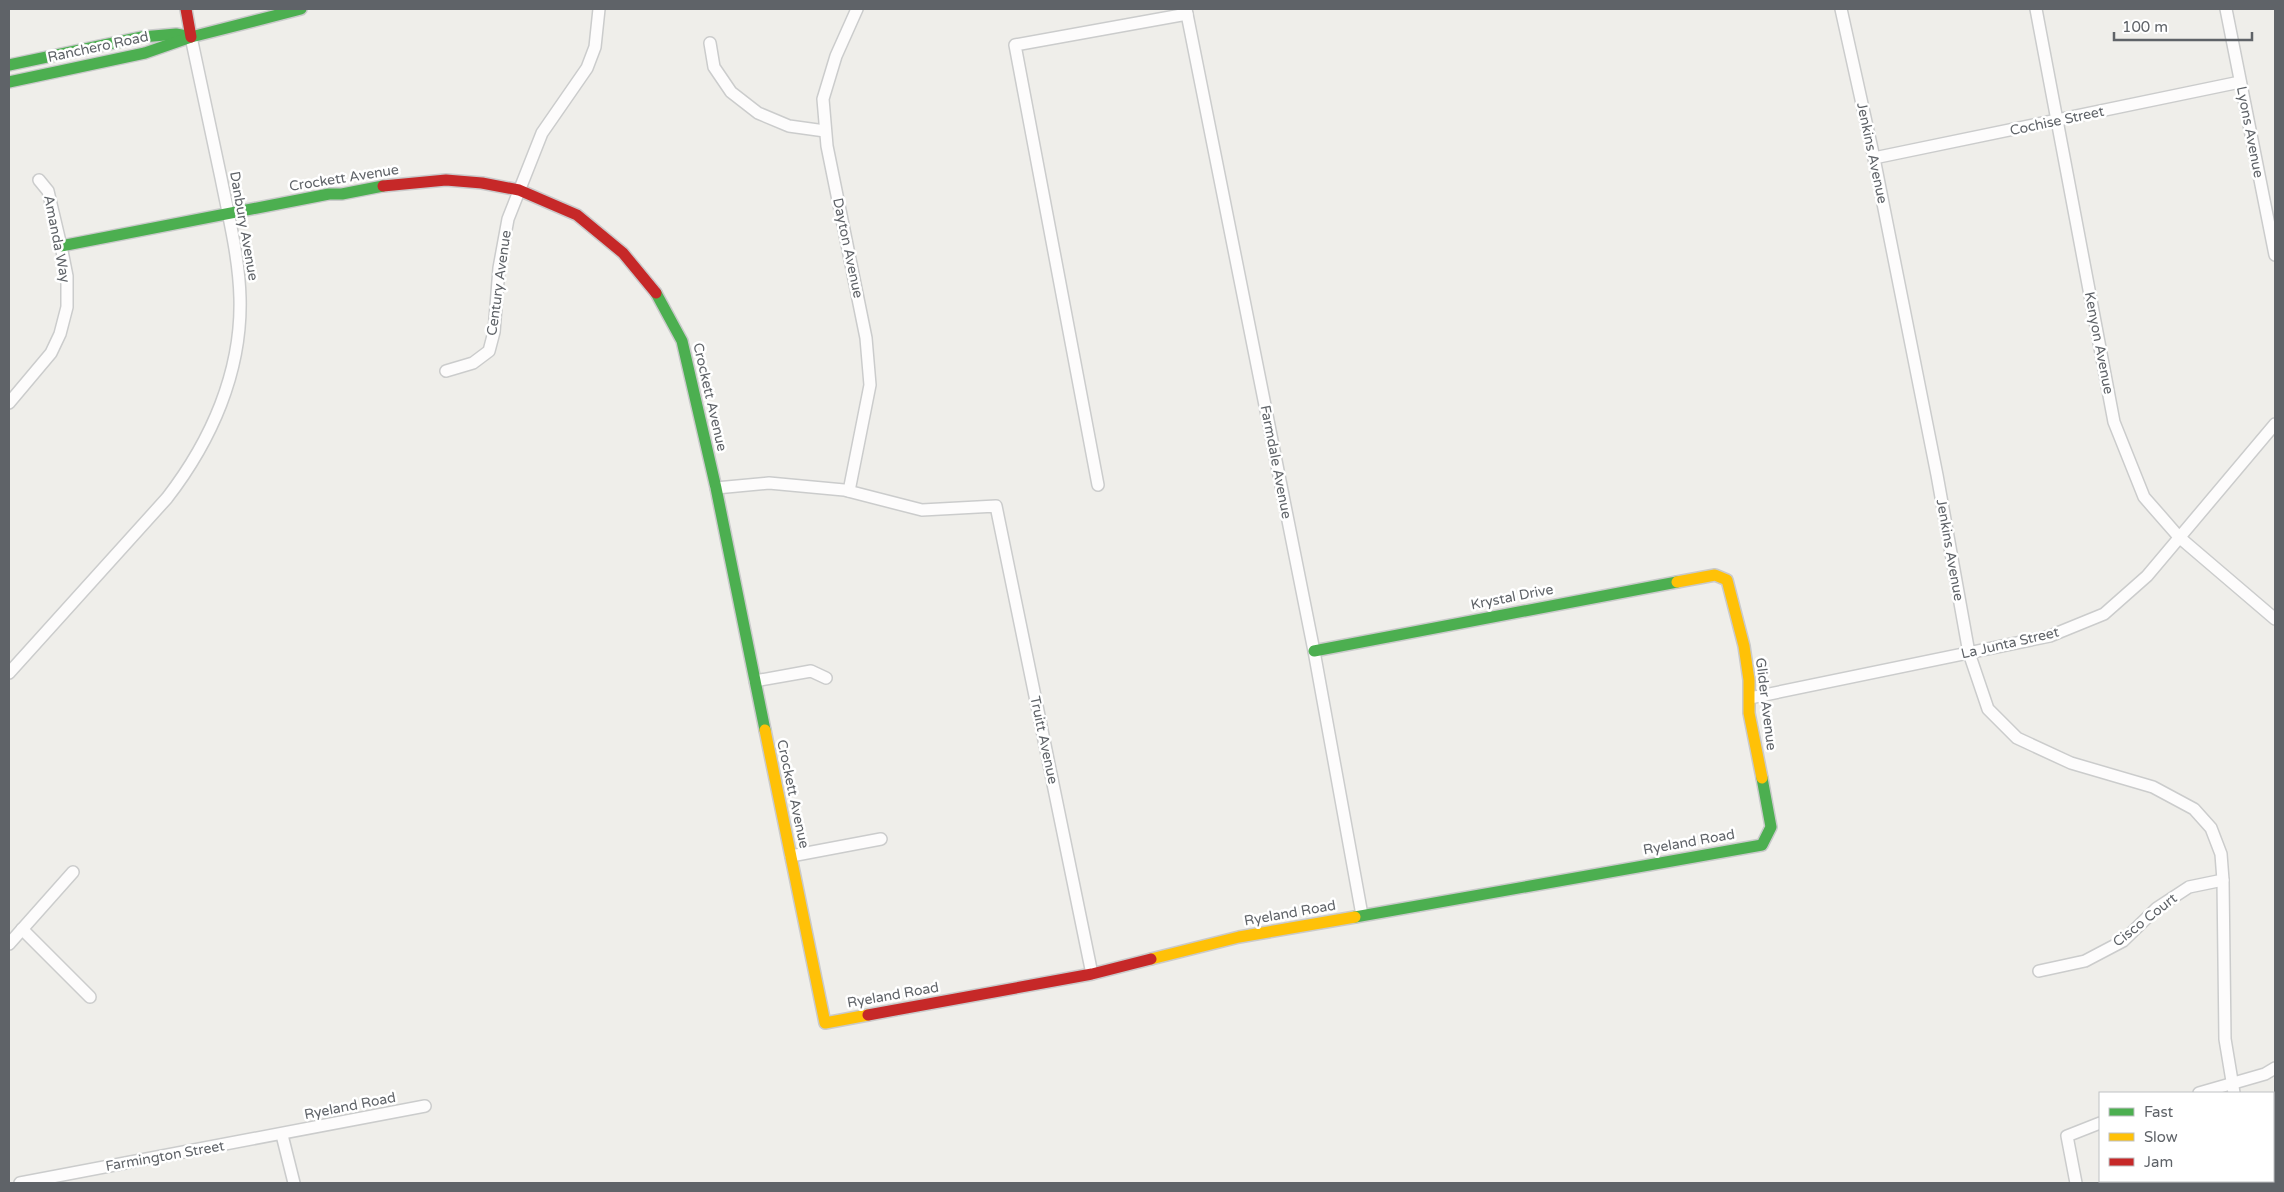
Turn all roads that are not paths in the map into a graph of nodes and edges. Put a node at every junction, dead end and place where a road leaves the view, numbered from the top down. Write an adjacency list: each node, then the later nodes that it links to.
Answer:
1 (186, 9): 9 (street, Danbury Avenue)
2 (301, 9): 9 (street, Ranchero Road)
3 (599, 9): 18 (street, Century Avenue)
4 (857, 9): 15 (street, Dayton Avenue)
5 (1841, 9): 16 (street, Jenkins Avenue)
6 (2036, 9): 14 (street, Kenyon Avenue)
7 (2226, 9): 13 (street, Lyons Avenue)
8 (1186, 11): 25 (street); 31 (street, Farmdale Avenue)
9 (191, 37): 11 (street, Ranchero Road); 12 (street, Ranchero Road); 19 (street, Danbury Avenue)
10 (710, 43): 15 (street)
11 (9, 65)
12 (9, 82)
13 (2240, 82): 14 (street, Cochise Street); 21 (street, Lyons Avenue)
14 (2057, 121): 16 (street, Cochise Street); 28 (street, Kenyon Avenue)
15 (826, 131): 27 (street, Dayton Avenue)
16 (1874, 158): 32 (street, Jenkins Avenue)
17 (38, 180): 20 (street, Amanda Way)
18 (519, 190): 19 (street, Crockett Avenue); 22 (street, Century Avenue); 26 (street, Crockett Avenue)
19 (228, 215): 20 (street, Crockett Avenue); 33 (street, Danbury Avenue)
20 (61, 246): 23 (street, Amanda Way)
21 (2275, 254)
22 (446, 372)
23 (9, 403)
24 (2275, 424): 28 (street, La Junta Street)
25 (1098, 485)
26 (716, 488): 27 (street); 35 (street, Crockett Avenue)
27 (849, 491): 46 (street, Truitt Avenue)
28 (2179, 537): 30 (street, Kenyon Avenue); 32 (street, La Junta Street)
29 (1715, 575): 31 (street, Krystal Drive); 36 (street, Glider Avenue)
30 (2275, 619)
31 (1314, 651): 42 (street, Farmdale Avenue)
32 (1969, 653): 36 (street, La Junta Street); 41 (street, Jenkins Avenue)
33 (9, 673)
34 (826, 678): 35 (street)
35 (755, 681): 39 (street, Crockett Avenue)
36 (1750, 698): 38 (street, Glider Avenue)
37 (882, 839): 39 (street)
38 (1762, 845): 42 (street, Ryeland Road)
39 (791, 856): 48 (street, Crockett Avenue)
40 (72, 872): 43 (street)
41 (2223, 880): 45 (street, Cisco Court); 50 (street, Jenkins Avenue)
42 (1362, 915): 46 (street, Ryeland Road)
43 (22, 929): 44 (street); 47 (street)
44 (9, 944)
45 (2039, 971)
46 (1092, 974): 48 (street, Ryeland Road)
47 (90, 998)
48 (825, 1022)
49 (2275, 1068): 50 (street)
50 (2233, 1089): 51 (street)
51 (2208, 1092)
52 (425, 1106): 54 (street, Ryeland Road)
53 (2099, 1123): 57 (street)
54 (282, 1135): 55 (street, Farmington Street); 56 (street)
55 (20, 1183)
56 (294, 1183)
57 (2076, 1183)

